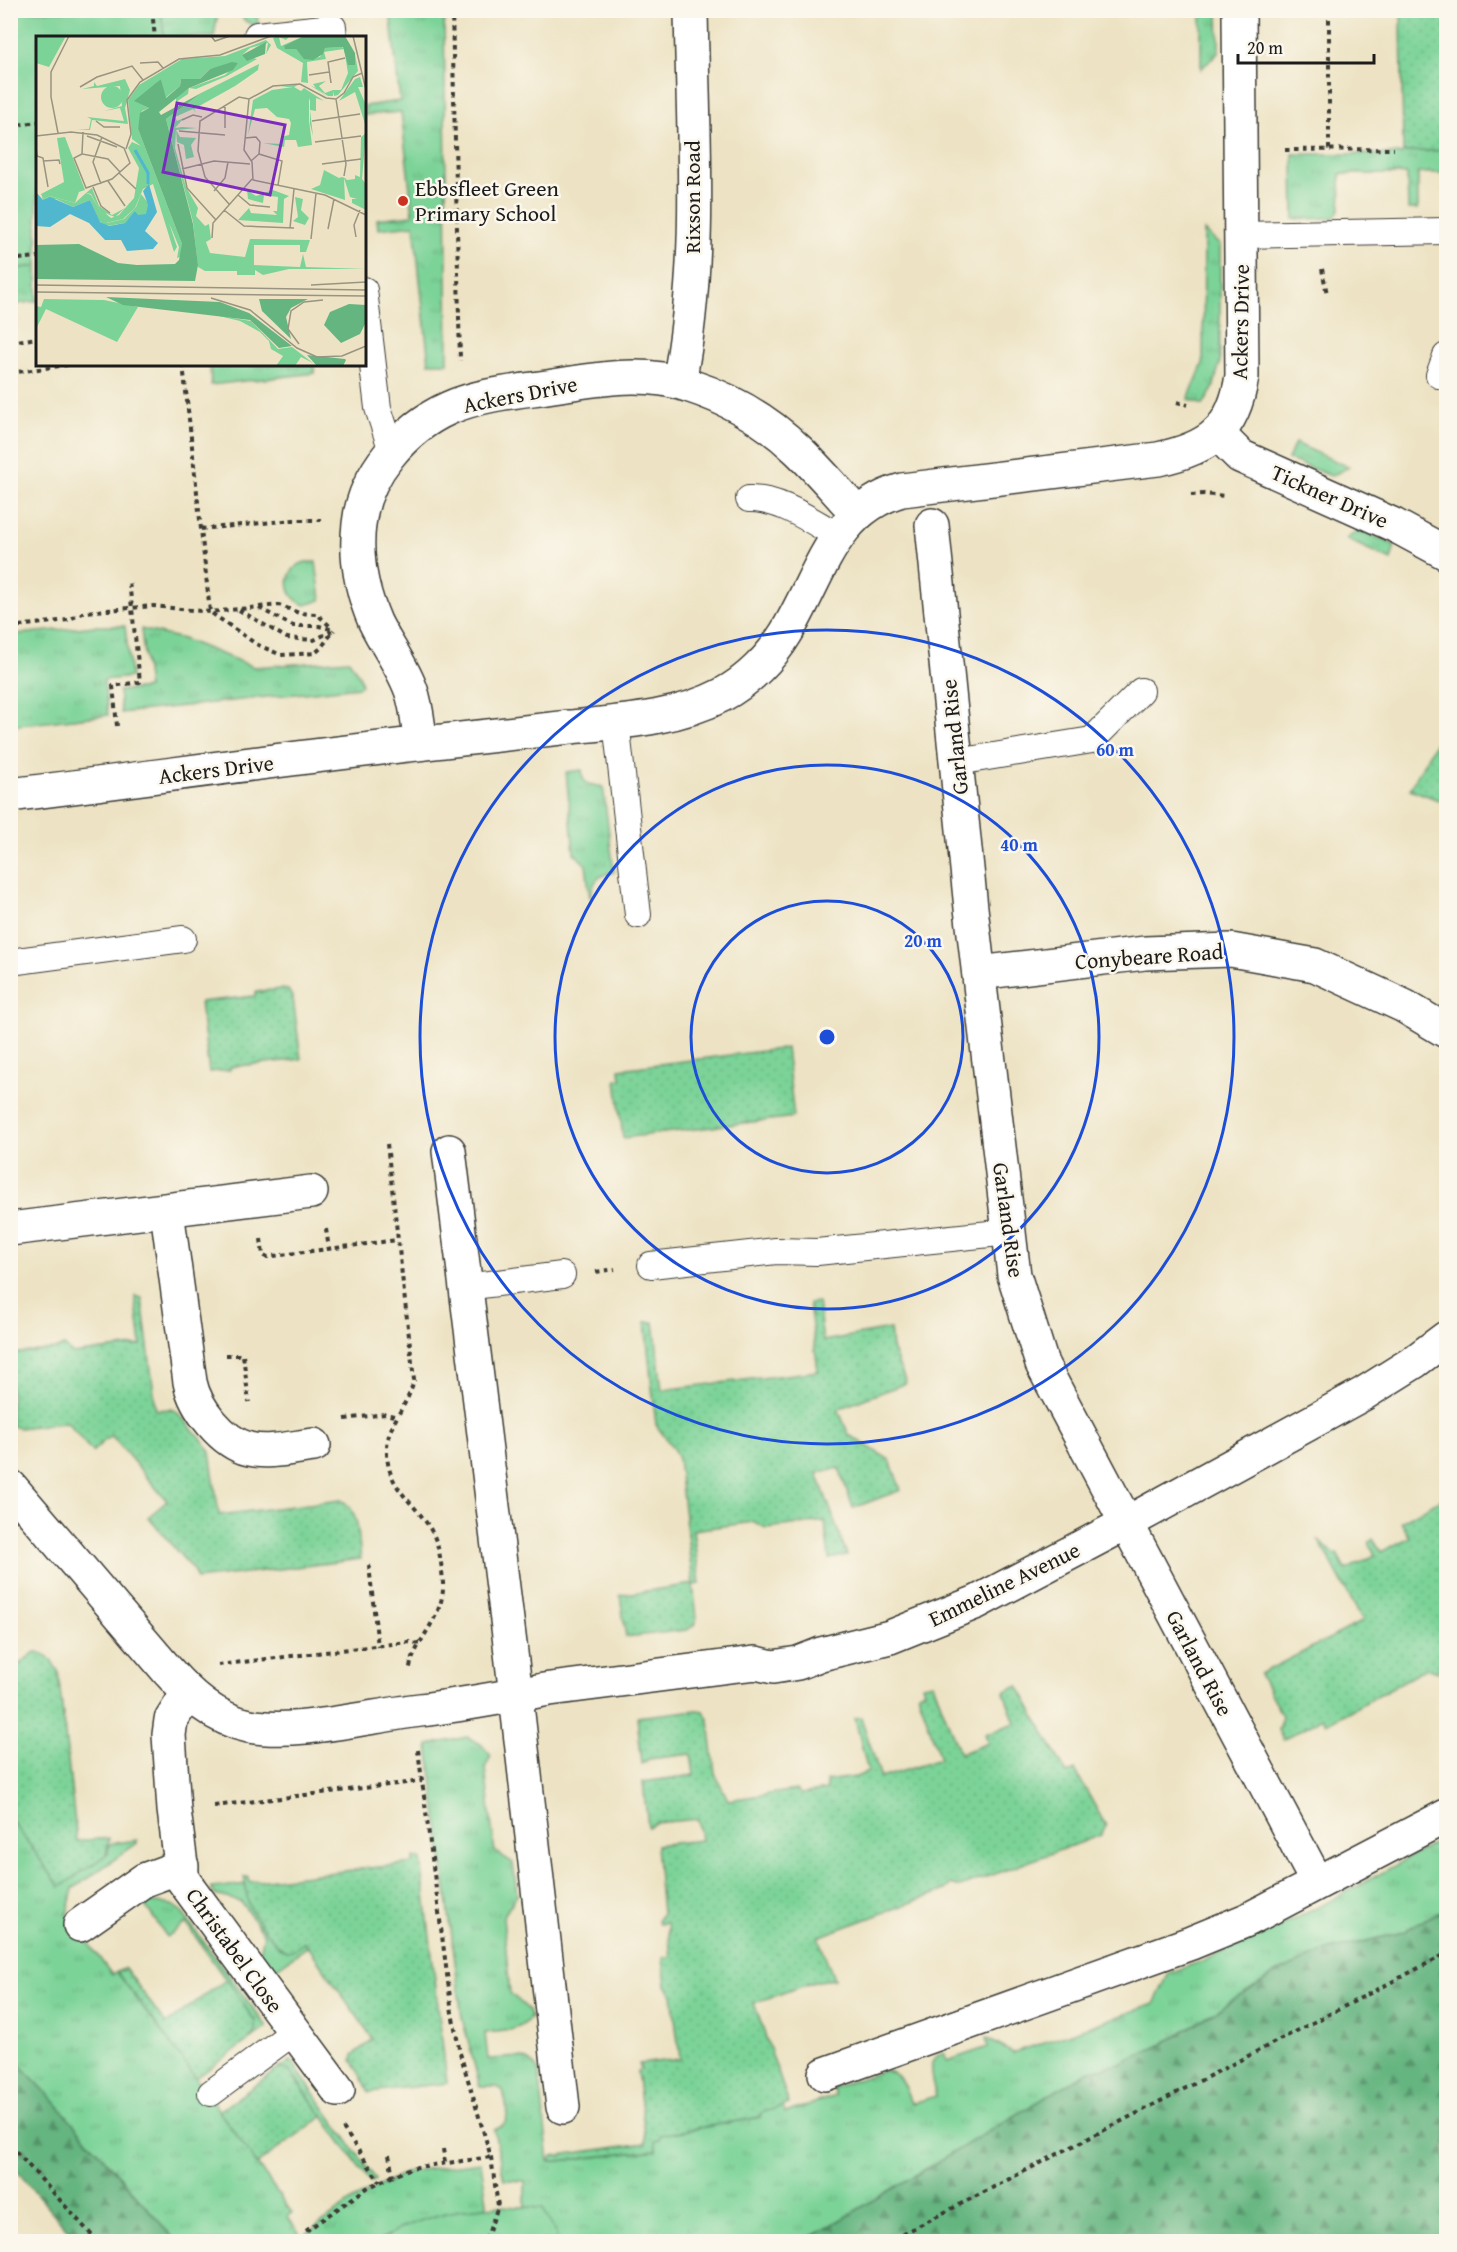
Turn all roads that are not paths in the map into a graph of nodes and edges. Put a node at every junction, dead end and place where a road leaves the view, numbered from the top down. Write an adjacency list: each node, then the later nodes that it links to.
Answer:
1 (691, 10): 8 (street, Rixson Road)
2 (1239, 10): 6 (street, Ackers Drive)
3 (257, 35): 4 (lane)
4 (334, 36)
5 (1446, 231): 6 (lane)
6 (1242, 235): 9 (street, Ackers Drive)
7 (366, 307): 10 (lane)
8 (679, 382): 10 (street, Ackers Drive); 12 (street, Ackers Drive)
9 (1217, 434): 12 (street); 14 (street, Tickner Drive)
10 (392, 451): 17 (street, Ackers Drive)
11 (749, 499): 12 (lane)
12 (847, 524): 16 (street, Ackers Drive)
13 (932, 525): 18 (street, Garland Rise)
14 (1446, 553)
15 (1141, 691): 18 (lane)
16 (616, 722): 17 (street, Ackers Drive); 20 (lane)
17 (420, 743): 19 (street, Ackers Drive)
18 (957, 762): 23 (street, Garland Rise)
19 (10, 795)
20 (638, 915)
21 (183, 939): 22 (lane)
22 (10, 962)
23 (979, 973): 24 (street, Conybeare Road); 29 (street, Garland Rise)
24 (1446, 1031)
25 (449, 1151): 32 (street)
26 (311, 1192): 27 (street)
27 (167, 1211): 28 (street); 34 (street)
28 (10, 1229)
29 (1009, 1232): 30 (lane); 36 (street, Garland Rise)
30 (651, 1265)
31 (562, 1275): 32 (lane)
32 (465, 1287): 38 (street)
33 (1446, 1338): 36 (street, Emmeline Avenue)
34 (314, 1445)
35 (10, 1486): 37 (street, Emmeline Avenue)
36 (1125, 1524): 38 (street, Emmeline Avenue); 41 (street, Garland Rise)
37 (178, 1682): 38 (street, Emmeline Avenue); 40 (street, Christabel Close)
38 (515, 1695): 47 (street)
39 (1446, 1816): 41 (street)
40 (182, 1866): 42 (street, Christabel Close); 43 (street, Christabel Close)
41 (1317, 1882): 44 (street)
42 (80, 1925)
43 (295, 2031): 45 (street, Christabel Close); 46 (lane, Christabel Close)
44 (825, 2074)
45 (338, 2090)
46 (211, 2093)
47 (563, 2107)

